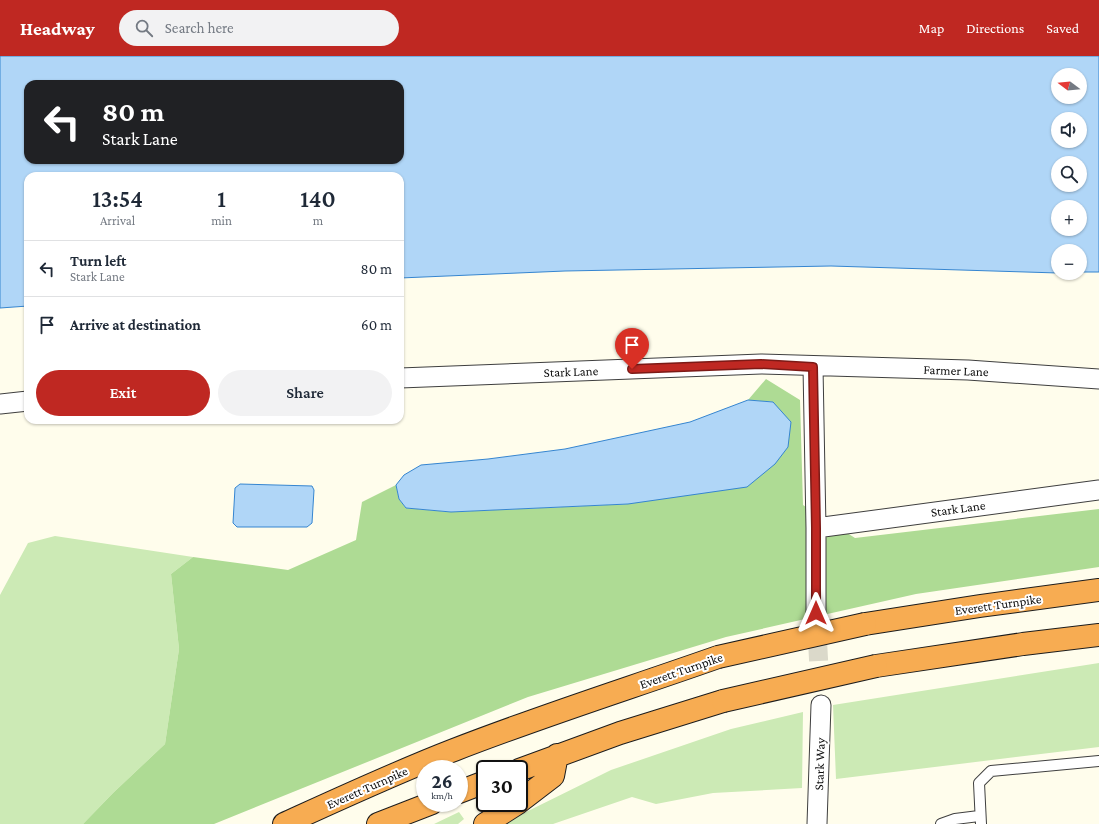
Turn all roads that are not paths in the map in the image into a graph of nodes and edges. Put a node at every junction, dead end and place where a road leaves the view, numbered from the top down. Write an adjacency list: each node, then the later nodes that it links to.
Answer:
1 (813, 367): 2 (street, Stark Lane); 3 (street, Farmer Lane); 7 (street)
2 (404, 378)
3 (1099, 379)
4 (24, 401): 5 (street)
5 (0, 404)
6 (1099, 490): 7 (street, Stark Lane)
7 (816, 528): 9 (street)
8 (1099, 590): 19 (highway, Everett Turnpike, bridge)
9 (816, 613)
10 (1099, 635): 12 (highway, bridge)
11 (821, 705): 22 (street, Stark Way)
12 (557, 755): 14 (highway); 15 (highway)
13 (1099, 760): 18 (lane)
14 (528, 766)
15 (528, 795)
16 (416, 809): 20 (highway)
17 (503, 812): 21 (highway)
18 (980, 820): 23 (lane)
19 (284, 824)
20 (378, 824)
21 (485, 824)
22 (817, 824)
23 (941, 824)

